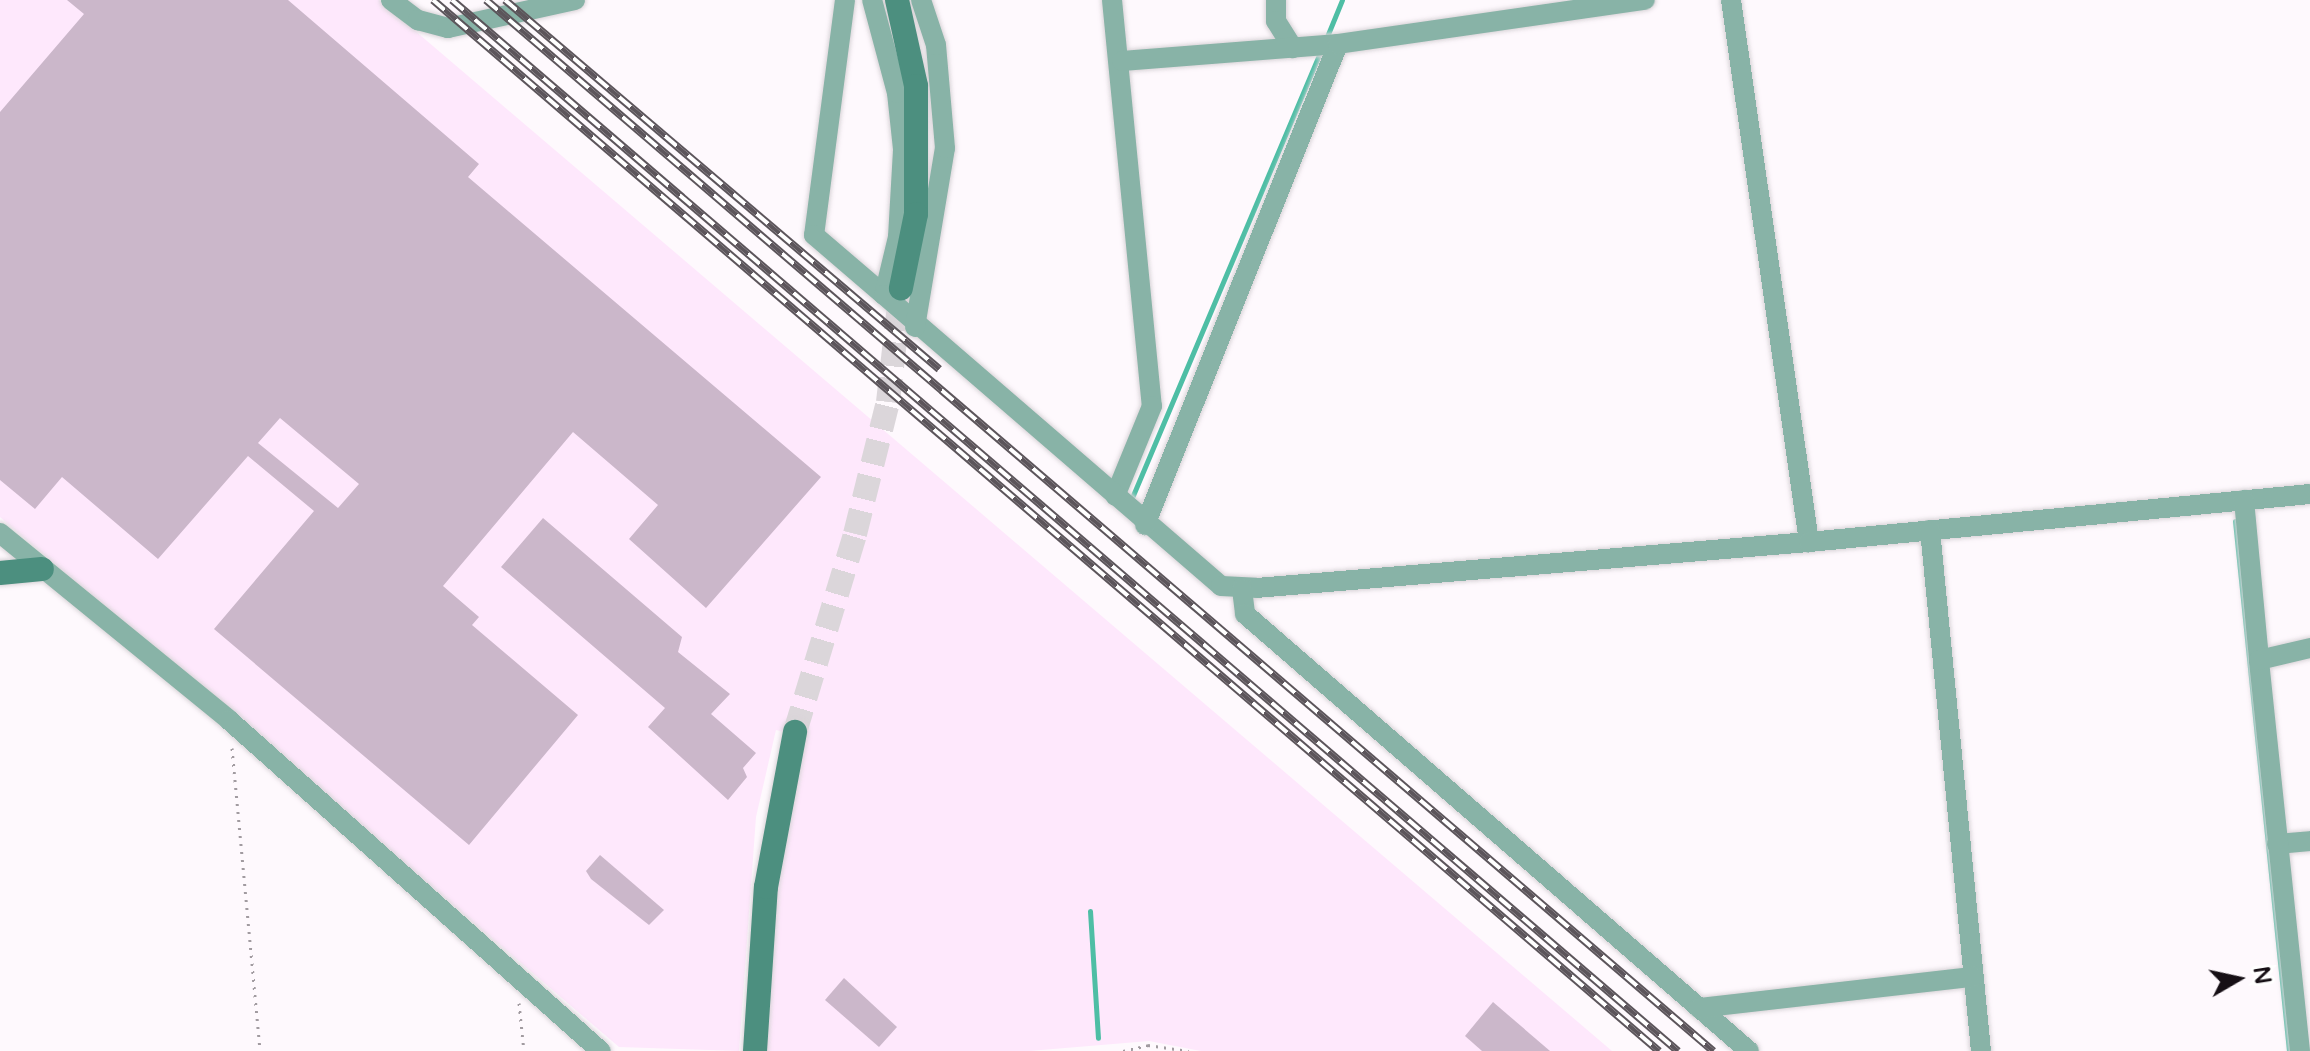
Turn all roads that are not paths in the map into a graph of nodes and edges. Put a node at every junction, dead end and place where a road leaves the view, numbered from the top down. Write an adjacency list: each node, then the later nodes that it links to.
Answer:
1 (391, 0): 2 (street)
2 (575, 0)
3 (845, 0): 14 (street)
4 (872, 0): 14 (street)
5 (897, 0): 14 (street)
6 (921, 0): 15 (street)
7 (1112, 0): 13 (street)
8 (1276, 0): 12 (street)
9 (1645, 0): 11 (street)
10 (1731, 0): 22 (street)
11 (1338, 44): 12 (street); 19 (street)
12 (1293, 48): 13 (street)
13 (1122, 61): 17 (street)
14 (893, 292): 15 (street)
15 (915, 327): 17 (street)
16 (2310, 494): 18 (street)
17 (1115, 496): 19 (street)
18 (2244, 500): 20 (street); 27 (street)
19 (1145, 525): 25 (street)
20 (1930, 530): 22 (street); 31 (street)
21 (0, 533): 23 (street)
22 (1809, 542): 25 (street)
23 (42, 569): 24 (street); 33 (street)
24 (0, 573)
25 (1242, 589): 32 (street)
26 (2310, 648): 27 (street)
27 (2259, 660): 30 (street)
28 (795, 732): 34 (street)
29 (2310, 841): 30 (street)
30 (2277, 844): 37 (street)
31 (1973, 977): 32 (street); 36 (street)
32 (1699, 1008): 35 (street)
33 (601, 1051)
34 (755, 1051)
35 (1749, 1051)
36 (1981, 1051)
37 (2300, 1051)

